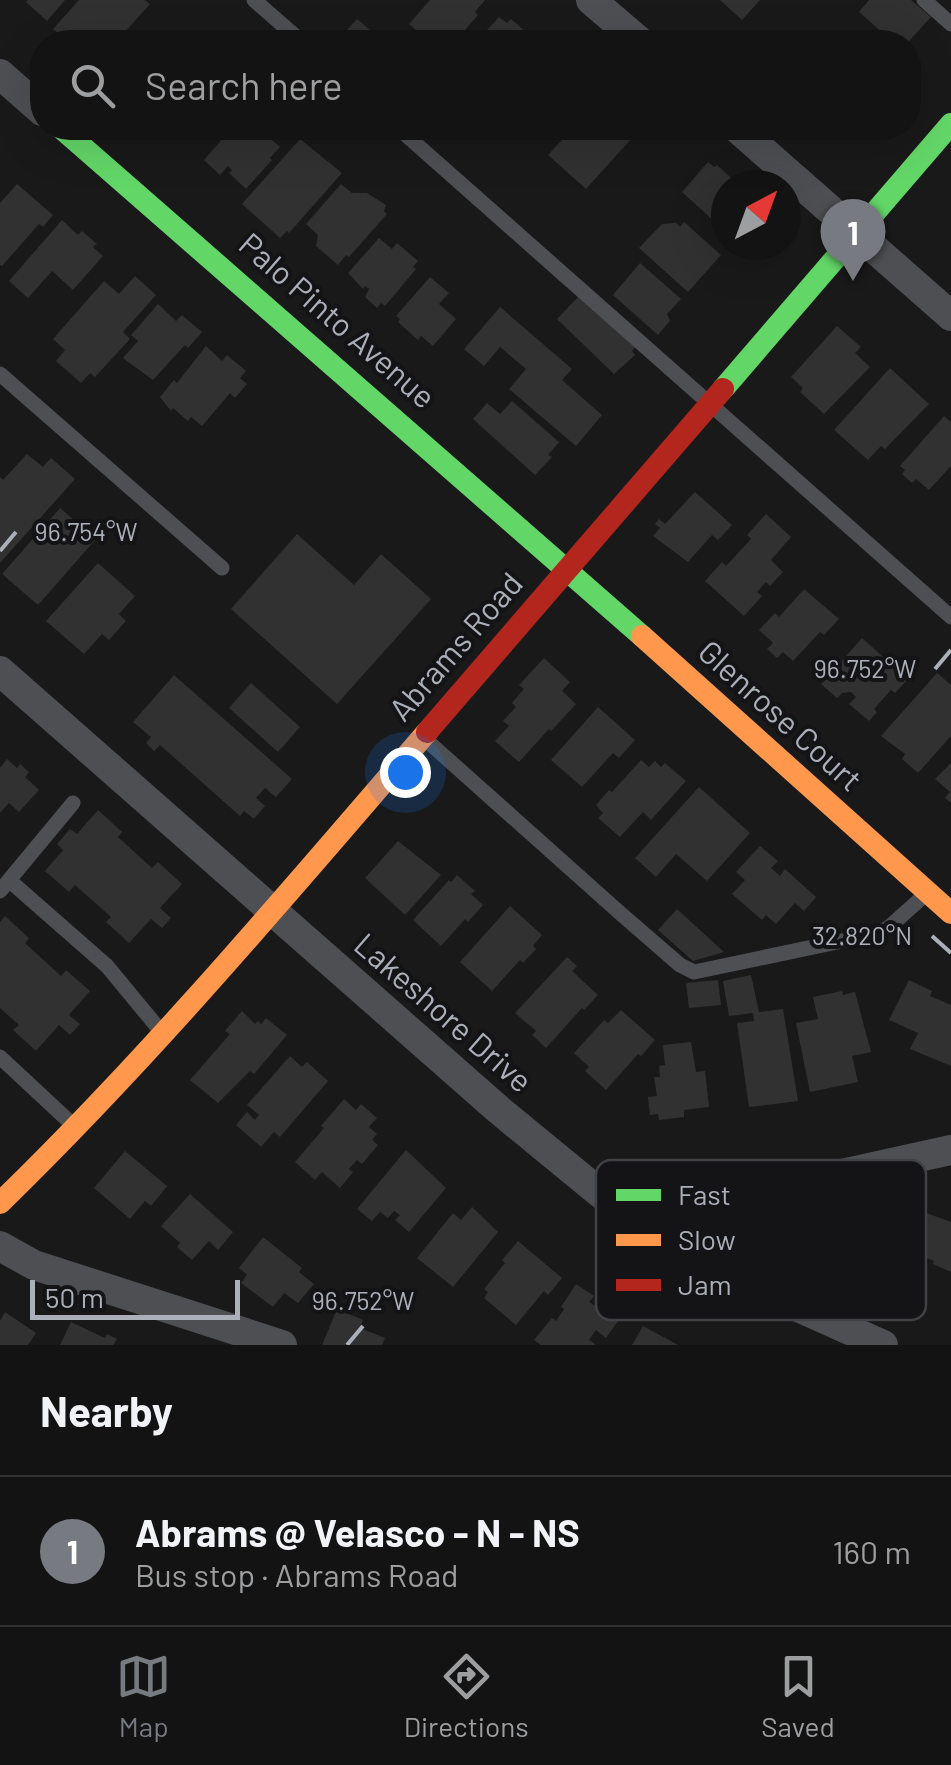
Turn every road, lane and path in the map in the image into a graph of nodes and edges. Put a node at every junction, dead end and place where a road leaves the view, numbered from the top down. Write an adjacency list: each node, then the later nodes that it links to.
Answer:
1 (254, 0): 5 (lane)
2 (591, 0): 6 (street)
3 (924, 0): 4 (lane)
4 (951, 24)
5 (288, 30)
6 (626, 30)
7 (0, 74): 8 (street)
8 (30, 100)
9 (951, 124): 13 (main road, Abrams Road)
10 (75, 140): 18 (main road, Palo Pinto Avenue)
11 (412, 140): 16 (lane)
12 (751, 140): 13 (street)
13 (858, 232): 14 (street); 16 (main road, Abrams Road)
14 (951, 316)
15 (0, 374): 17 (lane)
16 (709, 402): 18 (main road, Abrams Road); 19 (lane)
17 (222, 568)
18 (566, 568): 21 (main road, Abrams Road); 24 (main road, Glenrose Court)
19 (951, 617)
20 (0, 671): 25 (street, Lakeshore Drive)
21 (422, 736): 24 (lane); 25 (main road, Abrams Road)
22 (73, 803): 23 (lane)
23 (5, 886): 27 (lane)
24 (928, 892): 26 (main road, Glenrose Court)
25 (273, 910): 27 (main road, Abrams Road); 32 (street, Lakeshore Drive)
26 (951, 913)
27 (164, 1034): 29 (main road, Abrams Road)
28 (0, 1057): 29 (lane)
29 (77, 1128): 33 (main road, Abrams Road)
30 (951, 1150): 31 (street)
31 (905, 1160)
32 (596, 1190)
33 (0, 1203)
34 (0, 1246): 36 (street)
35 (827, 1320): 37 (street, Lakeshore Drive)
36 (282, 1345)
37 (883, 1345)

